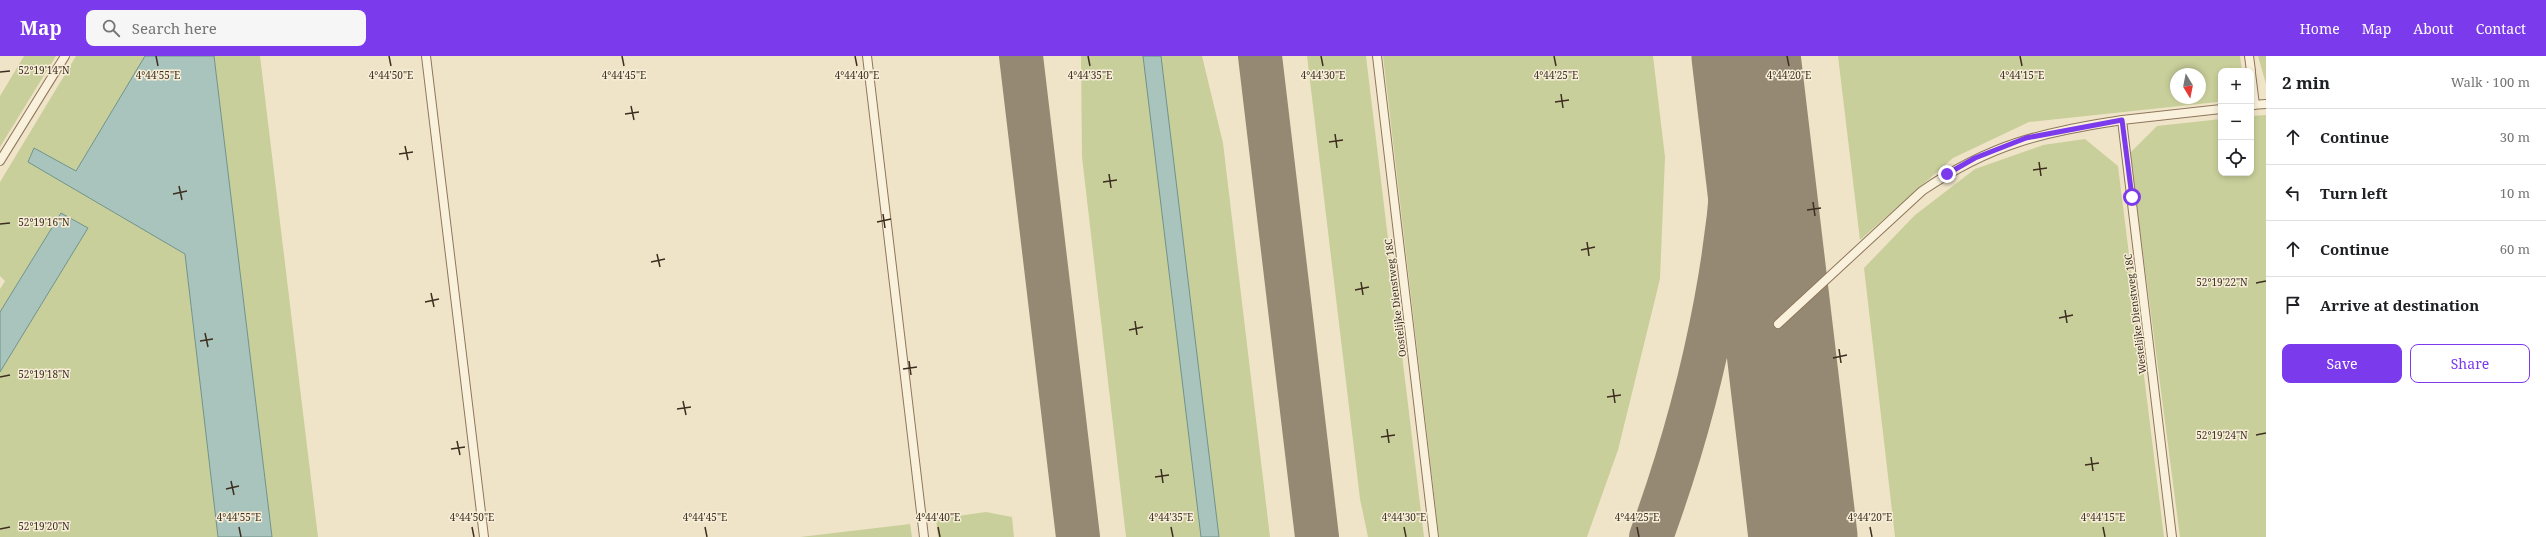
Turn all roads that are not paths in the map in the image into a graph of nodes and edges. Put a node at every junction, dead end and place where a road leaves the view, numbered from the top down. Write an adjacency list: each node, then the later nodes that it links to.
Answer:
1 (65, 56): 11 (lane)
2 (426, 56): 13 (lane)
3 (867, 56): 14 (lane)
4 (1377, 56): 15 (lane, Oostelijke Dienstweg 18C)
5 (2249, 56): 6 (lane)
6 (2250, 68)
7 (2266, 104): 8 (lane)
8 (2254, 105)
9 (2218, 109): 10 (lane)
10 (2122, 120): 12 (lane); 16 (lane, Westelijke Dienstweg 18C)
11 (0, 162)
12 (1778, 324)
13 (484, 537)
14 (924, 537)
15 (1434, 537)
16 (2172, 537)

